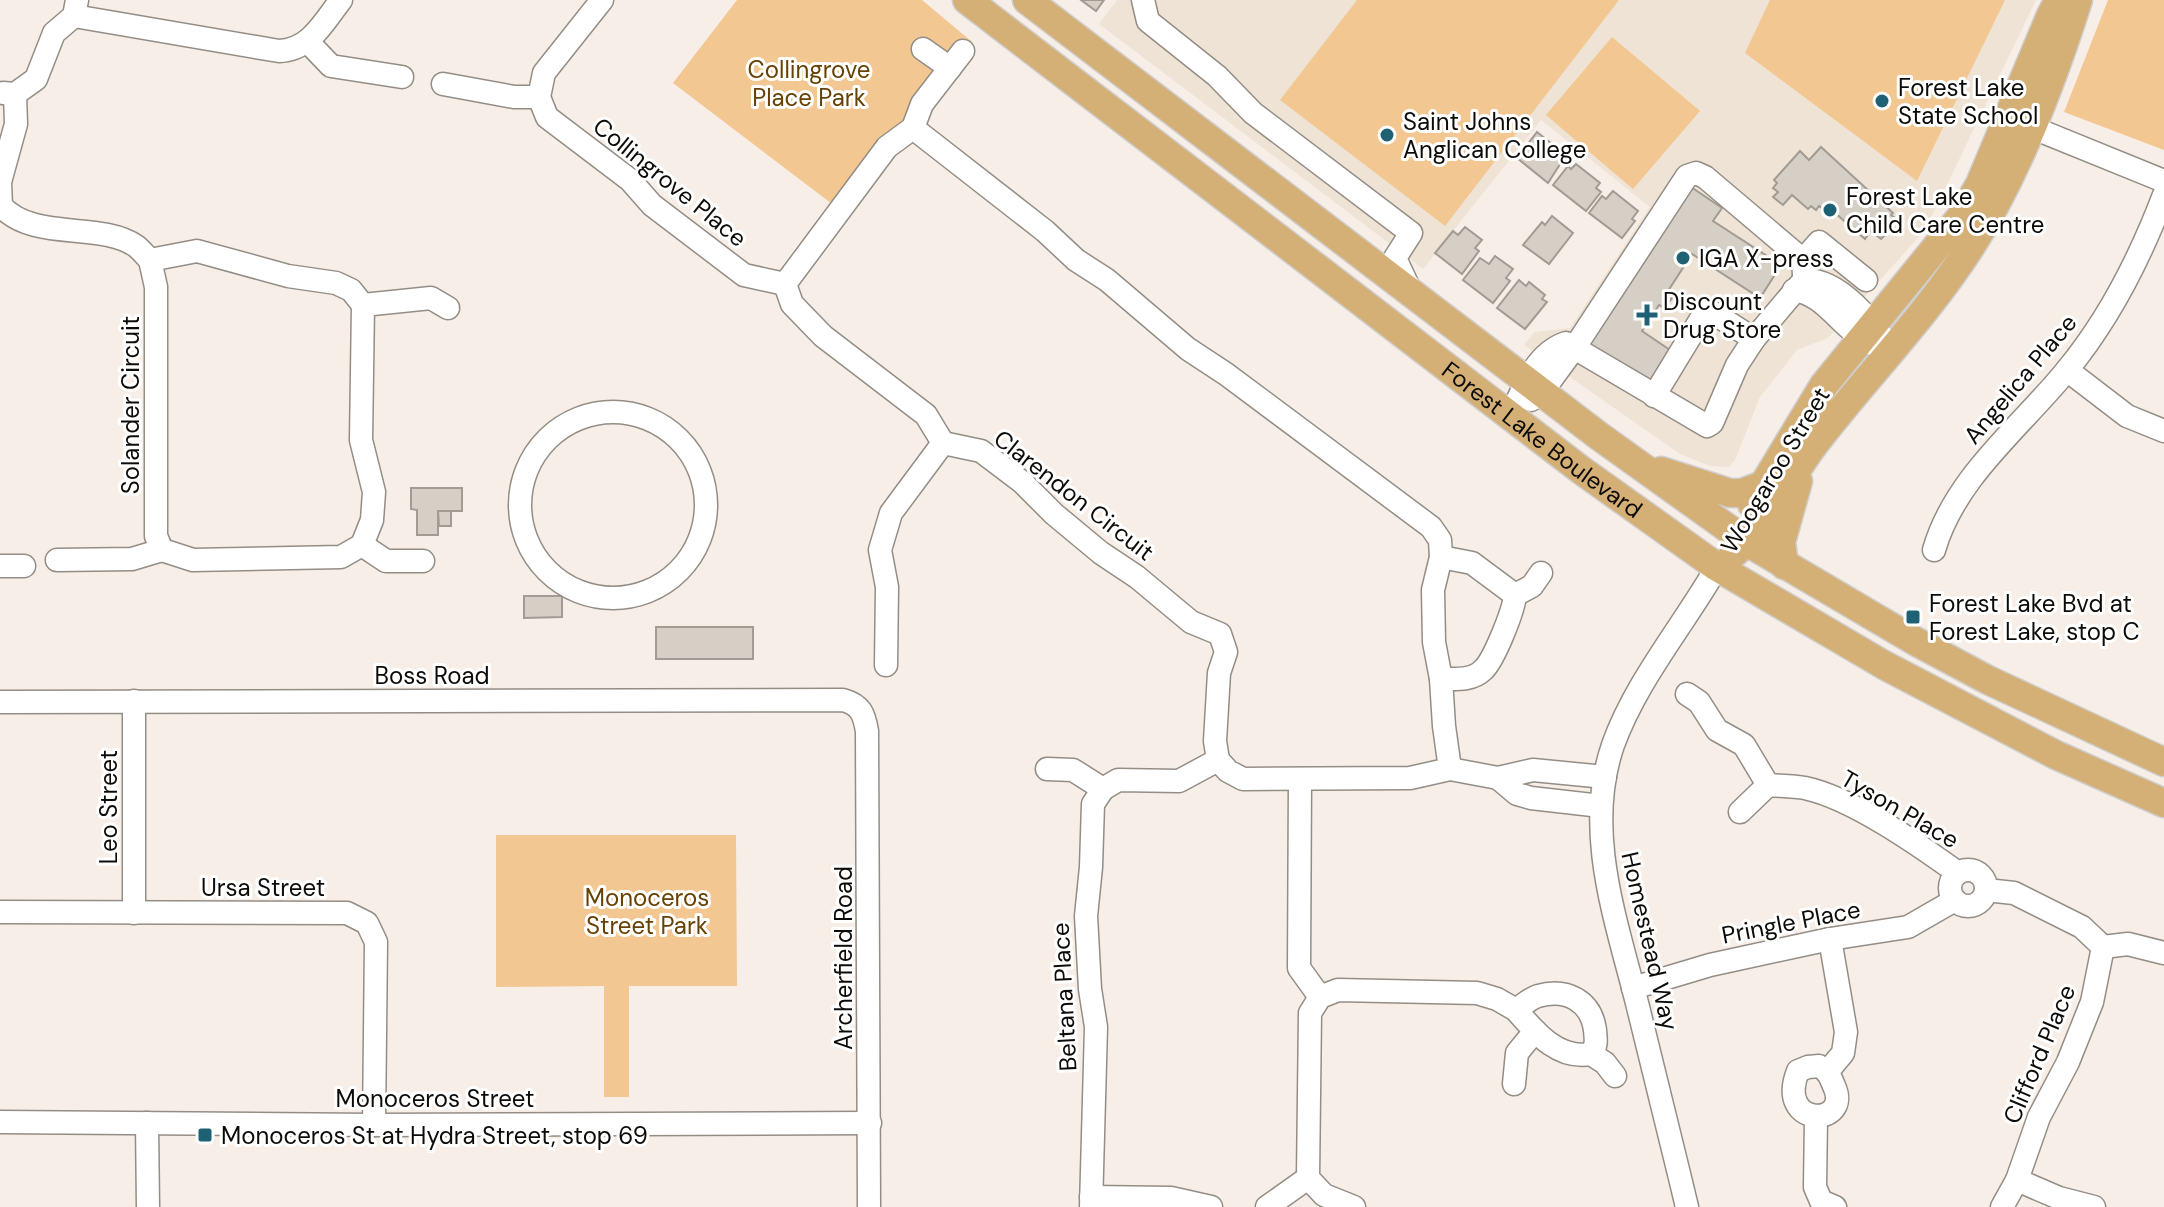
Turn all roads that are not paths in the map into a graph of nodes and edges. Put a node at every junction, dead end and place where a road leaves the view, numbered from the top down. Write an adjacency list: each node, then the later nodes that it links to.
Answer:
1 (341, 0): 9 (street)
2 (602, 0): 14 (street)
3 (967, 0): 34 (main road, Forest Lake Boulevard)
4 (1027, 0): 24 (main road, Forest Lake Boulevard)
5 (1143, 0): 24 (street)
6 (2059, 0): 15 (main road, Woogaroo Street)
7 (2078, 0): 15 (main road, Woogaroo Street)
8 (76, 8): 9 (street); 13 (street)
9 (308, 42): 11 (street)
10 (923, 49): 16 (street)
11 (402, 77)
12 (443, 84): 14 (street)
13 (8, 93): 19 (street)
14 (539, 97): 23 (street, Collingrove Place)
15 (2020, 123): 17 (street); 27 (main road, Woogaroo Street); 30 (main road, Woogaroo Street)
16 (913, 128): 23 (street); 45 (street)
17 (2164, 181)
18 (2164, 195): 31 (street, Angelica Place)
19 (0, 206): 20 (street)
20 (150, 260): 25 (street); 43 (street, Solander Circuit)
21 (1800, 277): 22 (street); 27 (street); 28 (street); 29 (street)
22 (1866, 280)
23 (785, 284): 36 (street)
24 (1410, 291): 32 (main road, Forest Lake Boulevard)
25 (363, 305): 26 (street); 42 (street)
26 (448, 308)
27 (1867, 331): 30 (street); 39 (main road, Woogaroo Street)
28 (1754, 339): 33 (street); 33 (street)
29 (1575, 347): 32 (street); 33 (street)
30 (1891, 350): 37 (main road, Woogaroo Street)
31 (2067, 370): 35 (street); 44 (street, Angelica Place)
32 (1534, 386): 34 (street); 38 (main road, Forest Lake Boulevard)
33 (1654, 396)
34 (1511, 415): 51 (main road, Forest Lake Boulevard)
35 (2164, 431)
36 (943, 443): 54 (street); 60 (street, Clarendon Circuit)
37 (1807, 454): 41 (main road, Woogaroo Street); 48 (main road)
38 (1631, 461): 39 (main road); 41 (main road, Forest Lake Boulevard)
39 (1763, 485): 41 (main road, Woogaroo Street)
40 (705, 525): 40 (street)
41 (1740, 537): 48 (main road, Forest Lake Boulevard); 51 (main road, Woogaroo Street)
42 (362, 545): 43 (street); 47 (street)
43 (162, 550): 46 (street)
44 (1934, 550)
45 (1441, 557): 53 (street); 55 (street)
46 (57, 560)
47 (423, 561)
48 (1784, 565): 61 (main road, Forest Lake Boulevard)
49 (0, 566): 50 (street)
50 (24, 566)
51 (1717, 567): 64 (street, Homestead Way); 69 (main road, Forest Lake Boulevard)
52 (1541, 573): 53 (street)
53 (1515, 595): 55 (street)
54 (886, 665)
55 (1441, 679): 63 (street)
56 (1687, 694): 67 (street)
57 (134, 701): 58 (street, Boss Road); 59 (street, Boss Road); 76 (street, Leo Street)
58 (0, 702)
59 (861, 709): 91 (street, Archerfield Road)
60 (1218, 760): 66 (street); 68 (street)
61 (2164, 762)
62 (1047, 769): 68 (street)
63 (1450, 769): 65 (street); 66 (street)
64 (1605, 777): 65 (street); 70 (street, Homestead Way)
65 (1498, 778): 70 (street)
66 (1300, 779): 81 (street)
67 (1768, 785): 71 (street); 72 (street, Tyson Place)
68 (1103, 789): 95 (street, Beltana Place)
69 (2164, 803)
70 (1601, 806): 80 (street, Homestead Way)
71 (1740, 812)
72 (1958, 873): 73 (street); 74 (street)
73 (1986, 890): 74 (street); 78 (street)
74 (1955, 900): 77 (street, Pringle Place)
75 (0, 912): 76 (street, Ursa Street)
76 (134, 913): 92 (street, Ursa Street)
77 (1830, 939): 80 (street, Pringle Place); 85 (street)
78 (2103, 947): 79 (street); 94 (street, Clifford Place)
79 (2164, 953)
80 (1633, 988): 101 (street, Homestead Way)
81 (1320, 997): 82 (street); 93 (street)
82 (1516, 1010): 83 (street); 84 (street)
83 (1535, 1031): 84 (street); 87 (street)
84 (1591, 1054): 86 (street)
85 (1828, 1071): 88 (street); 88 (street)
86 (1615, 1076)
87 (1514, 1084)
88 (1816, 1118): 102 (street)
89 (0, 1122): 90 (street, Monoceros Street)
90 (147, 1123): 92 (street, Monoceros Street); 96 (street)
91 (870, 1123): 92 (street, Monoceros Street); 97 (street, Archerfield Road)
92 (374, 1125)
93 (1308, 1178): 99 (street); 100 (street)
94 (2017, 1180): 103 (street, Clifford Place); 104 (street)
95 (1091, 1202): 98 (street)
96 (148, 1207)
97 (869, 1207)
98 (1211, 1207)
99 (1267, 1207)
100 (1354, 1207)
101 (1687, 1207)
102 (1835, 1207)
103 (2002, 1207)
104 (2094, 1207)

